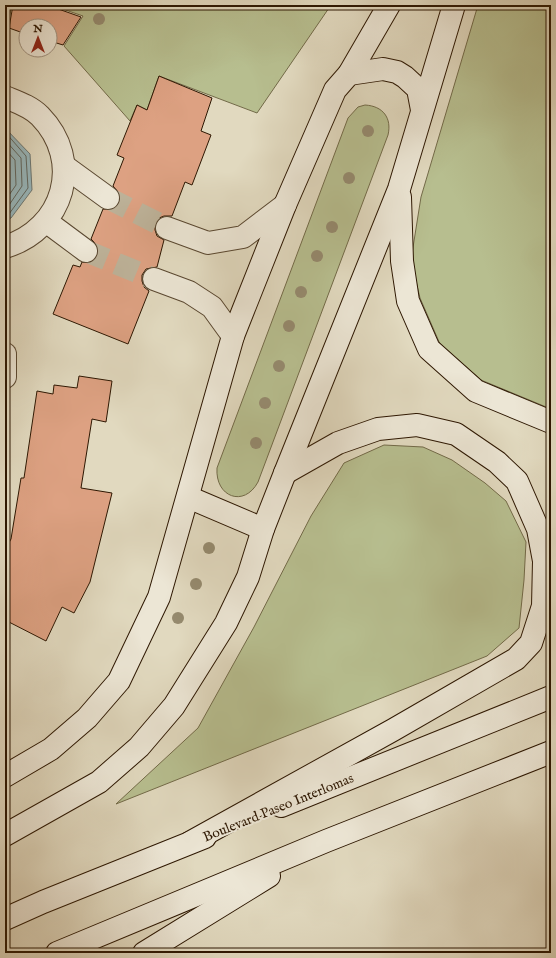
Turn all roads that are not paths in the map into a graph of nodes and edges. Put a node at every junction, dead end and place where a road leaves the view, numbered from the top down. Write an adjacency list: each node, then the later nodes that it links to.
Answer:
1 (389, 5): 3 (main road)
2 (454, 5): 5 (main road)
3 (349, 74): 5 (main road); 9 (main road)
4 (5, 97): 6 (main road)
5 (422, 110): 7 (main road)
6 (64, 166): 8 (main road); 10 (main road)
7 (400, 189): 18 (main road); 19 (main road)
8 (108, 198)
9 (285, 205): 11 (main road); 15 (main road)
10 (47, 222): 12 (main road); 13 (main road)
11 (167, 228)
12 (5, 247)
13 (86, 251)
14 (154, 279): 15 (main road)
15 (233, 336): 20 (main road)
16 (5, 354): 17 (main road)
17 (5, 377)
18 (551, 422)
19 (285, 473): 21 (main road); 27 (main road)
20 (188, 497): 21 (main road); 24 (main road)
21 (263, 529): 25 (main road)
22 (551, 697): 27 (main road, Boulevard Paseo Interlomas)
23 (551, 752): 26 (main road)
24 (5, 776)
25 (5, 835)
26 (326, 841): 29 (main road); 30 (main road)
27 (191, 842): 28 (main road, Boulevard Paseo Interlomas)
28 (5, 918)
29 (57, 953)
30 (144, 953)

